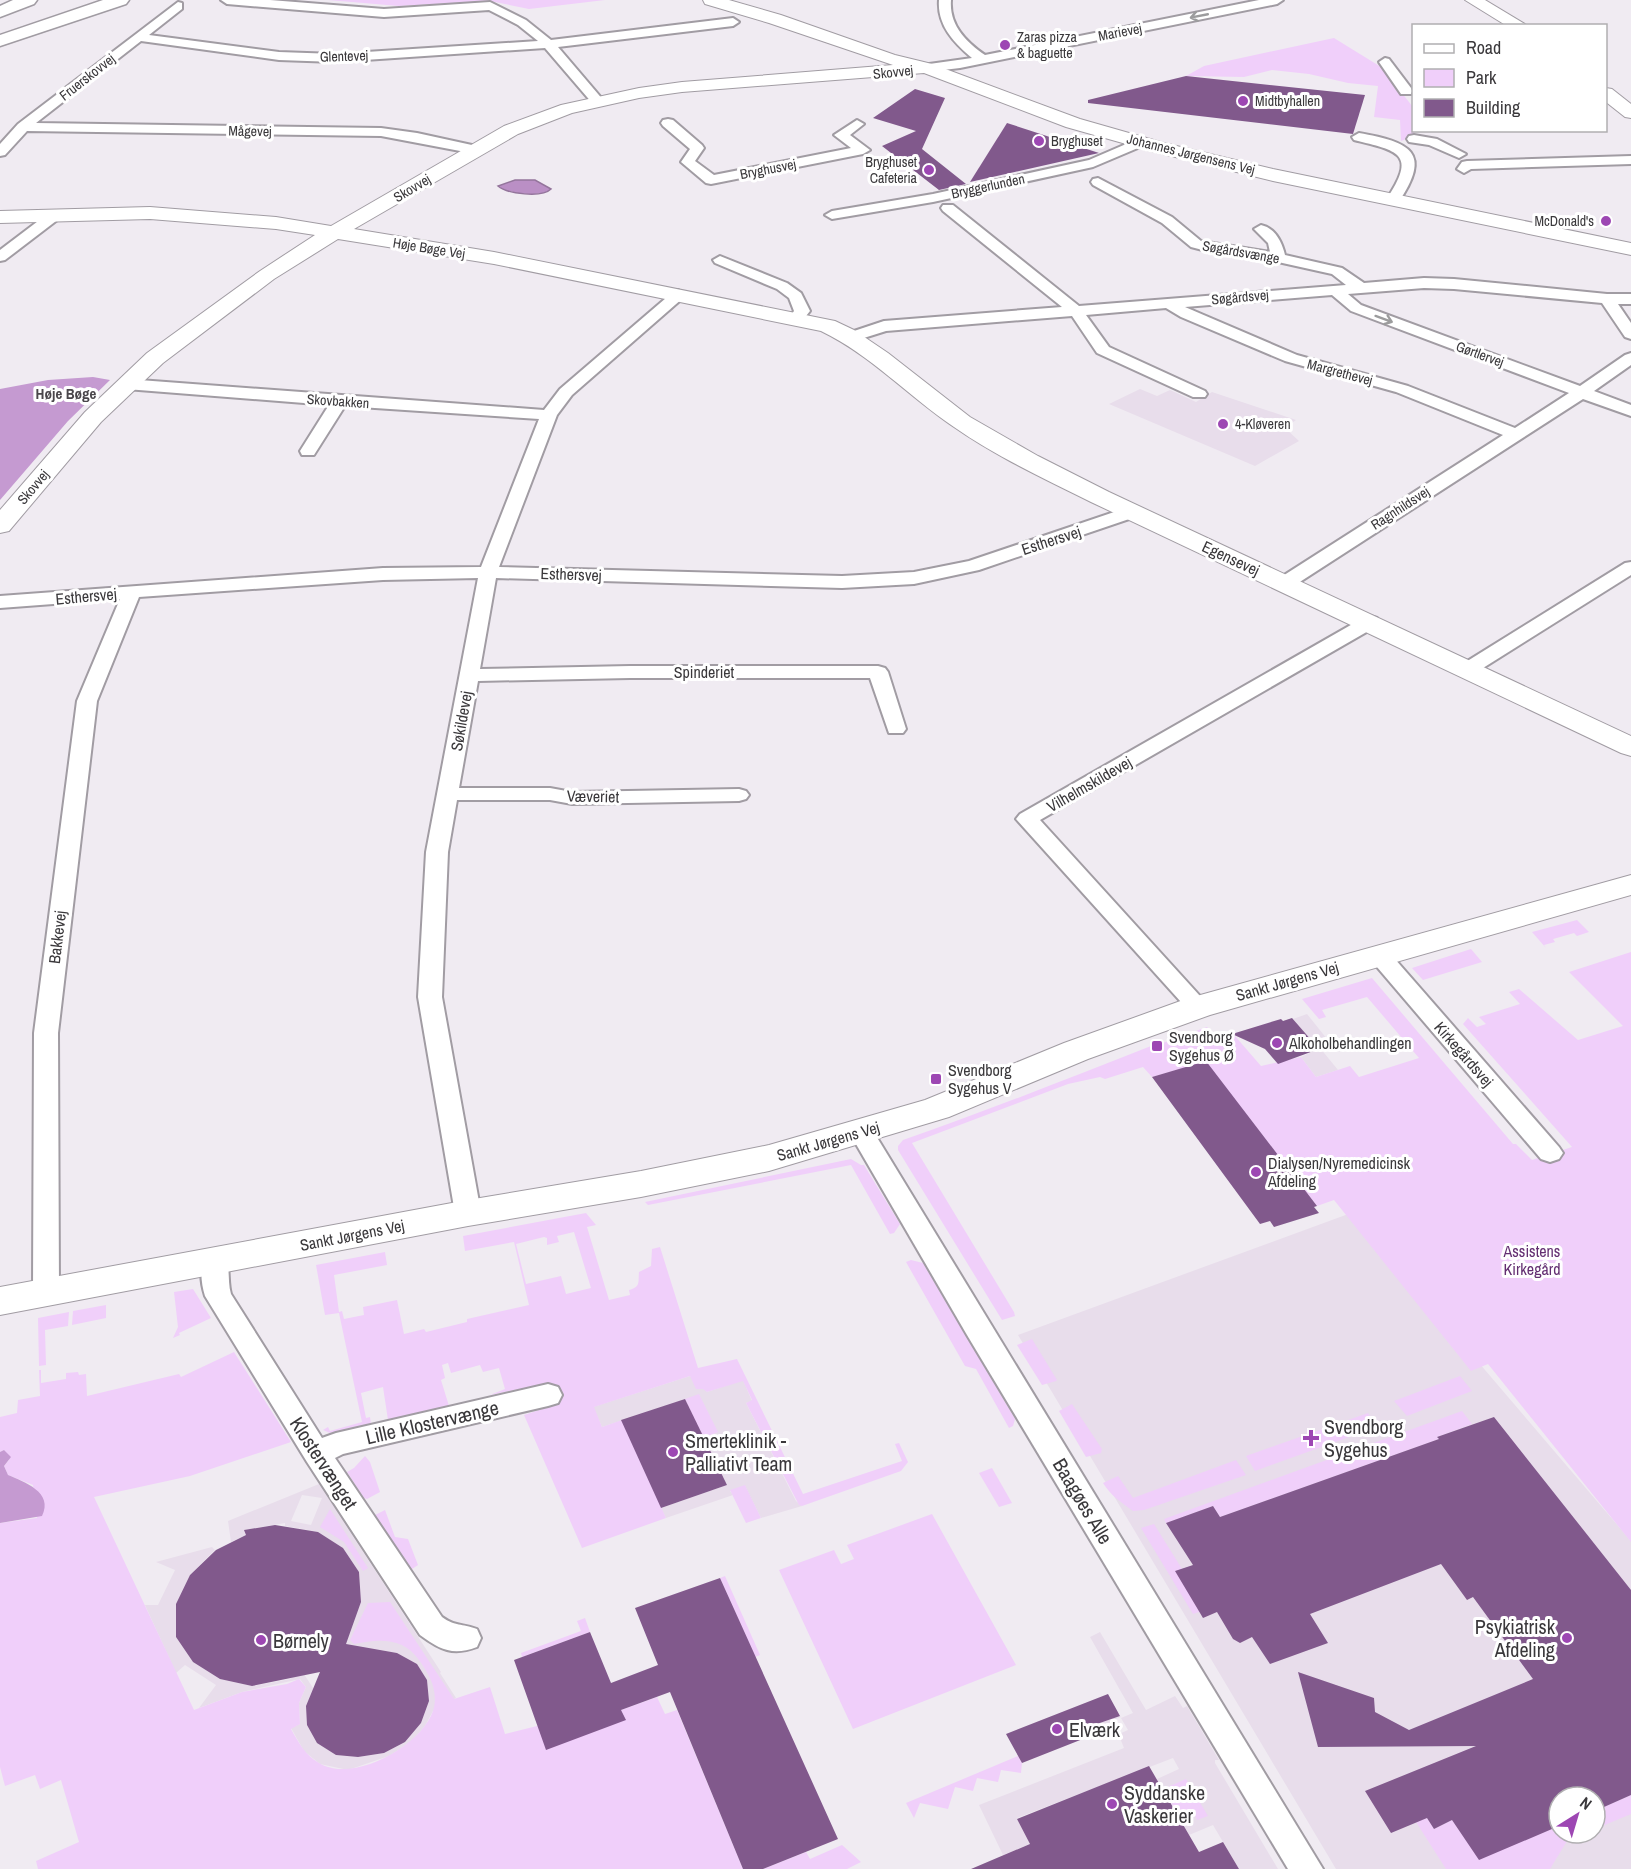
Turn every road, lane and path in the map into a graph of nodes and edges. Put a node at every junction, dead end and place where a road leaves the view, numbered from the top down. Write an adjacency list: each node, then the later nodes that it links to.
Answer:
1 (28, 0): 12 (main road)
2 (50, 0): 13 (main road)
3 (79, 0): 16 (main road)
4 (120, 0): 18 (main road)
5 (227, 0): 19 (street)
6 (711, 0): 22 (street, Johannes Jørgensens Vej)
7 (750, 0): 22 (street, Johannes Jørgensens Vej)
8 (945, 0): 20 (street)
9 (1277, 0): 20 (street, Marievej, one-way to 20)
10 (1473, 0): 15 (street)
11 (178, 6): 17 (street, Fruerskovvej)
12 (0, 12)
13 (0, 20)
14 (733, 22): 19 (street, Glentevej)
15 (1516, 24)
16 (0, 32)
17 (139, 37): 19 (street, Glentevej); 29 (street, Fruerskovvej)
18 (0, 41)
19 (550, 44): 25 (street)
20 (982, 59): 22 (street, Marievej)
21 (1385, 62): 23 (street)
22 (926, 68): 25 (street, Skovvej); 32 (street, Johannes Jørgensens Vej)
23 (1411, 94)
24 (1607, 95): 26 (street)
25 (598, 101): 34 (street, Skovvej)
26 (1631, 113)
27 (668, 123): 28 (street, Bryghusvej)
28 (857, 124)
29 (23, 128): 34 (street, Mågevej); 35 (street, Fruerskovvej)
30 (1419, 135): 33 (street); 36 (street)
31 (1359, 137): 33 (street)
32 (1140, 142): 40 (street, Johannes Jørgensens Vej); 43 (street, Bryggerlunden)
33 (1395, 146): 40 (street)
34 (477, 150): 46 (street, Skovvej)
35 (0, 152)
36 (1459, 154)
37 (1631, 160): 38 (street)
38 (1464, 169)
39 (1098, 182): 49 (street, Søgårdsvænge)
40 (1393, 200): 47 (street, Johannes Jørgensens Vej)
41 (948, 208): 57 (street)
42 (55, 214): 44 (street, Høje Bøge Vej); 46 (street, Høje Bøge Vej); 48 (street)
43 (832, 215)
44 (0, 217)
45 (1261, 229): 49 (street)
46 (336, 231): 53 (street, Høje Bøge Vej); 62 (street, Skovvej)
47 (1631, 249)
48 (0, 257)
49 (1278, 258): 51 (street, Søgårdsvænge)
50 (720, 260): 58 (street)
51 (1359, 287): 52 (street, Søgårdsvej); 54 (street, Søgårdsvej)
52 (1334, 289): 56 (street, Søgårdsvej); 63 (street, Gørtlervej, one-way to 63)
53 (678, 295): 58 (street, Høje Bøge Vej); 67 (street, Søkildevej)
54 (1606, 299): 55 (street, Søgårdsvej); 59 (street)
55 (1631, 299)
56 (1168, 303): 57 (street, Søgårdsvej); 68 (street, Margrethevej)
57 (1076, 311): 60 (street, Søgårdsvej); 64 (street)
58 (797, 318): 60 (street, Høje Bøge Vej)
59 (1631, 334)
60 (851, 337): 70 (street, Egensevej)
61 (1631, 358): 63 (street, Ragnhildsvej)
62 (126, 384): 65 (street, Skovbakken); 71 (street, Skovvej)
63 (1582, 392): 66 (street, Gørtlervej); 68 (street, Ragnhildsvej)
64 (1199, 394)
65 (340, 402): 67 (street, Skovbakken); 69 (street)
66 (1631, 411)
67 (549, 415): 73 (street, Søkildevej)
68 (1515, 434): 74 (street, Ragnhildsvej)
69 (308, 451)
70 (1132, 512): 73 (street, Esthersvej); 74 (street, Egensevej)
71 (0, 526)
72 (1631, 567): 78 (street)
73 (488, 572): 75 (street, Esthersvej); 79 (street, Søkildevej)
74 (1285, 583): 77 (street, Egensevej)
75 (132, 592): 76 (street, Esthersvej); 91 (street, Bakkevej)
76 (0, 602)
77 (1370, 622): 78 (street, Egensevej); 86 (street, Vilhelmskildevej)
78 (1468, 669): 81 (street, Egensevej)
79 (470, 675): 80 (street, Spinderiet); 82 (street, Søkildevej)
80 (896, 729)
81 (1631, 747)
82 (448, 794): 83 (street, Væveriet); 89 (street, Søkildevej)
83 (739, 795)
84 (1631, 885): 85 (street, Sankt Jørgens Vej)
85 (1379, 955): 86 (street, Sankt Jørgens Vej); 88 (street, Kirkegårdsvej)
86 (1198, 1007): 87 (street, Sankt Jørgens Vej)
87 (861, 1132): 89 (street, Sankt Jørgens Vej); 96 (street, Baagøes Alle)
88 (1550, 1153)
89 (468, 1213): 90 (street, Sankt Jørgens Vej)
90 (215, 1260): 91 (street, Sankt Jørgens Vej); 94 (street, Klostervænget)
91 (46, 1292): 92 (street, Sankt Jørgens Vej)
92 (0, 1301)
93 (548, 1395): 94 (street, Lille Klostervænge)
94 (317, 1454): 95 (street, Klostervænget)
95 (466, 1638)
96 (1306, 1869)

